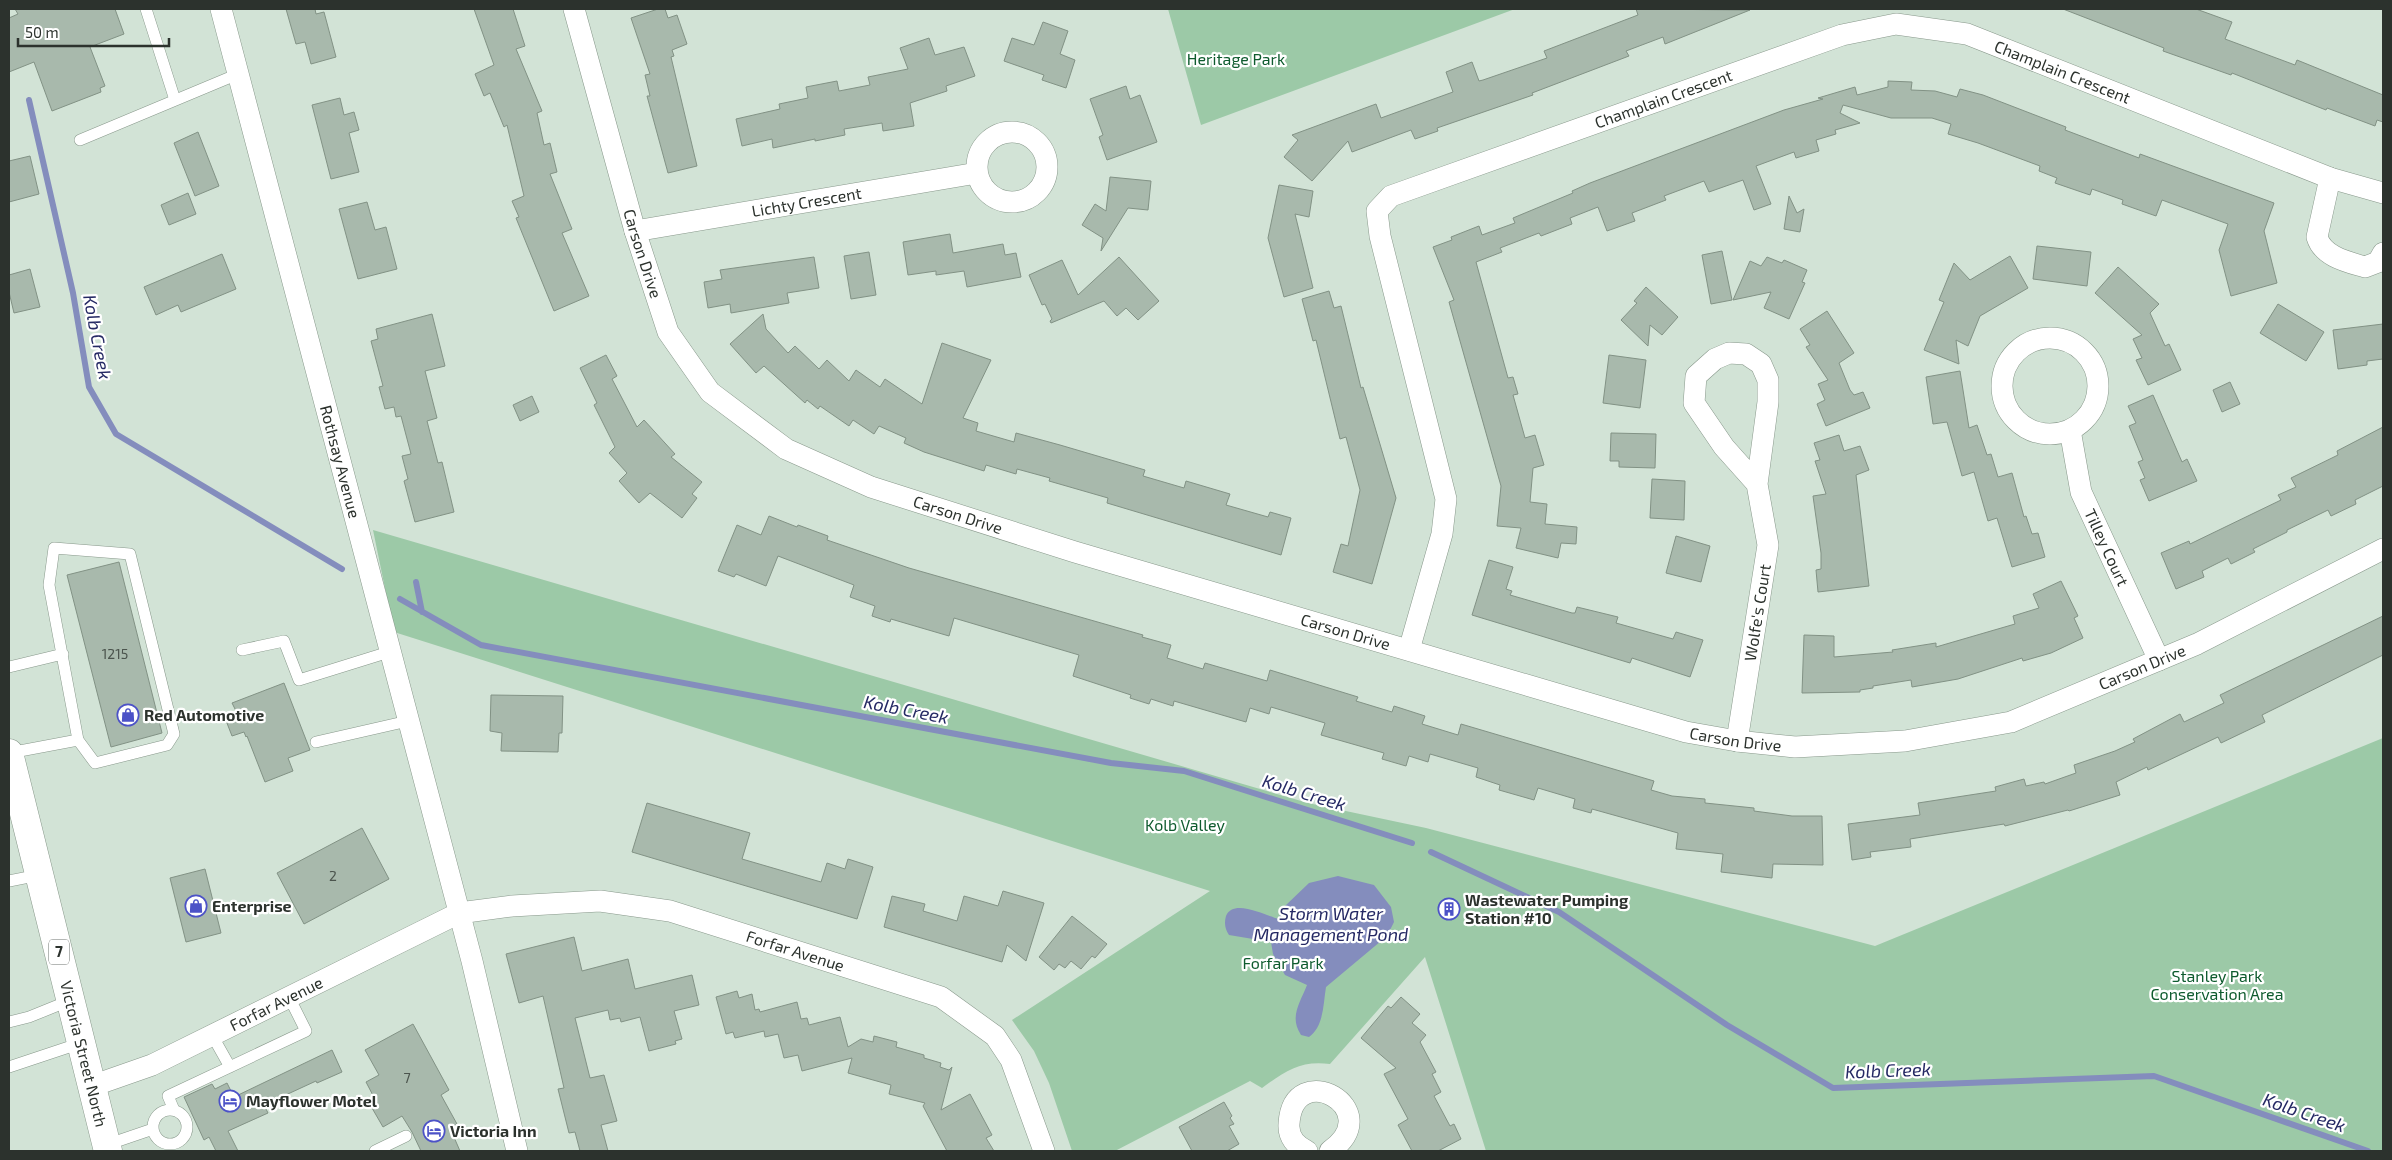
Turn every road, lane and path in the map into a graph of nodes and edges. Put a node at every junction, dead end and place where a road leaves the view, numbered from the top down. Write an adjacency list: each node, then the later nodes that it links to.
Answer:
1 (146, 9): 5 (lane)
2 (221, 9): 4 (street, Rothsay Avenue)
3 (574, 9): 10 (street, Carson Drive)
4 (238, 74): 5 (lane); 17 (street, Rothsay Avenue)
5 (175, 100): 6 (lane)
6 (80, 140)
7 (977, 173): 10 (street, Lichty Crescent)
8 (2330, 178): 9 (street, Champlain Crescent); 11 (street); 16 (street, Champlain Crescent)
9 (2383, 193)
10 (635, 231): 16 (street, Carson Drive)
11 (2383, 253)
12 (2070, 430): 12 (street); 19 (street, Tilley Court)
13 (1757, 484): 13 (street, Wolfe's Court); 23 (street, Wolfe's Court)
14 (2383, 550): 19 (street, Carson Drive)
15 (242, 650): 17 (lane)
16 (1409, 650): 23 (street, Carson Drive)
17 (389, 652): 21 (street, Rothsay Avenue)
18 (63, 654): 20 (lane); 22 (lane); 22 (lane)
19 (2159, 660): 23 (street, Carson Drive)
20 (9, 668)
21 (408, 721): 24 (lane); 28 (street, Rothsay Avenue)
22 (78, 740): 25 (lane)
23 (1737, 741)
24 (316, 742)
25 (9, 753): 26 (main road, Victoria Street North / 7)
26 (40, 875): 27 (lane); 30 (main road, Victoria Street North / 7)
27 (9, 881)
28 (458, 913): 29 (street, Forfar Avenue); 43 (street); 44 (street, Forfar Avenue)
29 (289, 996): 32 (street, Forfar Avenue); 35 (lane)
30 (71, 1000): 31 (lane); 33 (main road, Victoria Street North / 7)
31 (9, 1022)
32 (212, 1035): 35 (lane); 36 (street, Forfar Avenue)
33 (81, 1043): 34 (lane); 36 (main road, Victoria Street North / 7)
34 (9, 1067)
35 (230, 1067): 37 (lane)
36 (92, 1086): 41 (main road, Victoria Street North / 7)
37 (174, 1110): 38 (lane); 40 (lane)
38 (153, 1129): 40 (lane); 41 (lane)
39 (406, 1136): 42 (lane)
40 (180, 1146)
41 (107, 1148)
42 (375, 1151)
43 (517, 1151)
44 (1044, 1151)
45 (1307, 1151): 46 (street)
46 (1330, 1151)

